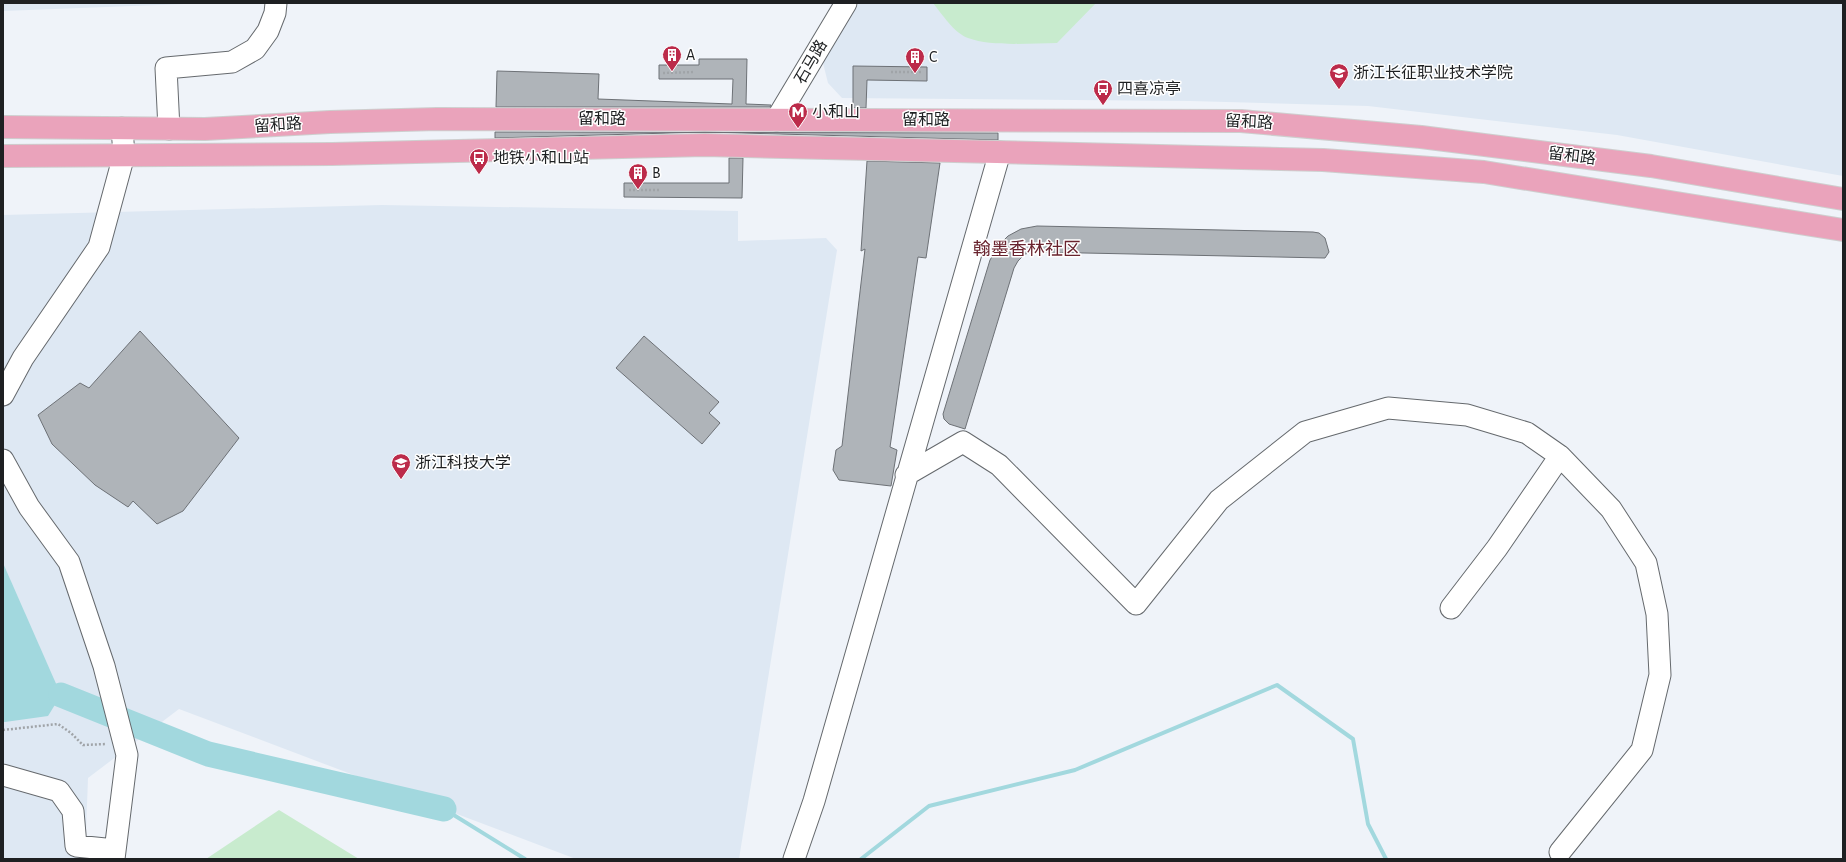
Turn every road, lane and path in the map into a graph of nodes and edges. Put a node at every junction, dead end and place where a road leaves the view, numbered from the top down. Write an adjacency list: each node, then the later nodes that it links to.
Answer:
1 (276, 3): 10 (street)
2 (846, 3): 7 (street, 石马路)
3 (695, 72): 6 (path)
4 (891, 72): 5 (path)
5 (922, 72)
6 (663, 73)
7 (776, 120): 10 (main road, 留和路); 16 (main road, 留和路)
8 (3, 127): 9 (main road, 留和路)
9 (122, 128): 10 (main road, 留和路); 12 (street)
10 (169, 129)
11 (1000, 152): 12 (main road, 留和路); 17 (main road, 留和路); 21 (street)
12 (124, 155): 13 (main road, 留和路); 18 (street)
13 (3, 156)
14 (630, 190): 15 (path)
15 (660, 190)
16 (1843, 199)
17 (1843, 230)
18 (3, 395)
19 (1560, 456): 21 (street); 22 (street); 26 (street)
20 (3, 460): 24 (street)
21 (906, 475): 28 (street)
22 (1451, 608)
23 (3, 730): 24 (path)
24 (124, 742): 27 (street)
25 (3, 775): 27 (street)
26 (1560, 852)
27 (115, 854)
28 (794, 859)

